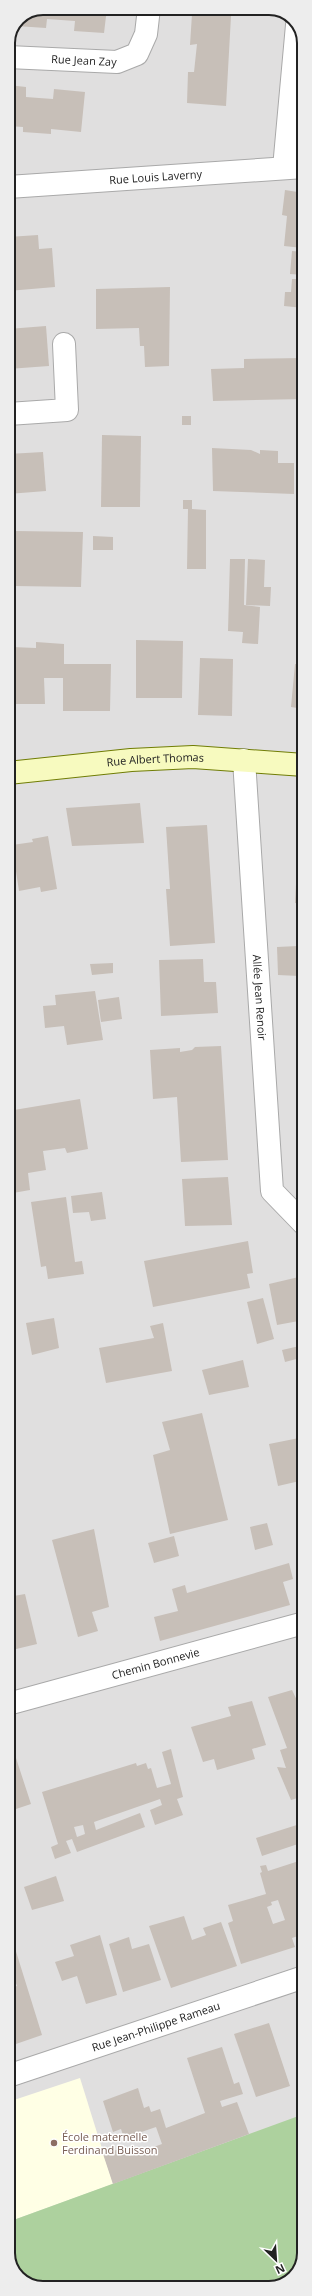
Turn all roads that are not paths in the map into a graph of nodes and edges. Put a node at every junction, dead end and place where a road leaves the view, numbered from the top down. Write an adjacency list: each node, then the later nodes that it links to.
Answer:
1 (148, 15): 3 (street, Rue Jean Zay)
2 (297, 38): 4 (street)
3 (15, 57)
4 (294, 168): 5 (street, Rue Louis Laverny)
5 (15, 187)
6 (64, 344): 7 (street)
7 (15, 414)
8 (244, 760): 9 (street, Rue Albert Thomas); 10 (street, Rue Albert Thomas); 11 (street, Allée Jean Renoir)
9 (297, 764)
10 (15, 772)
11 (297, 1217)
12 (297, 1625): 13 (street, Chemin Bonnevie)
13 (15, 1702)
14 (297, 1978): 15 (street, Rue Jean-Philippe Rameau)
15 (15, 2074)

